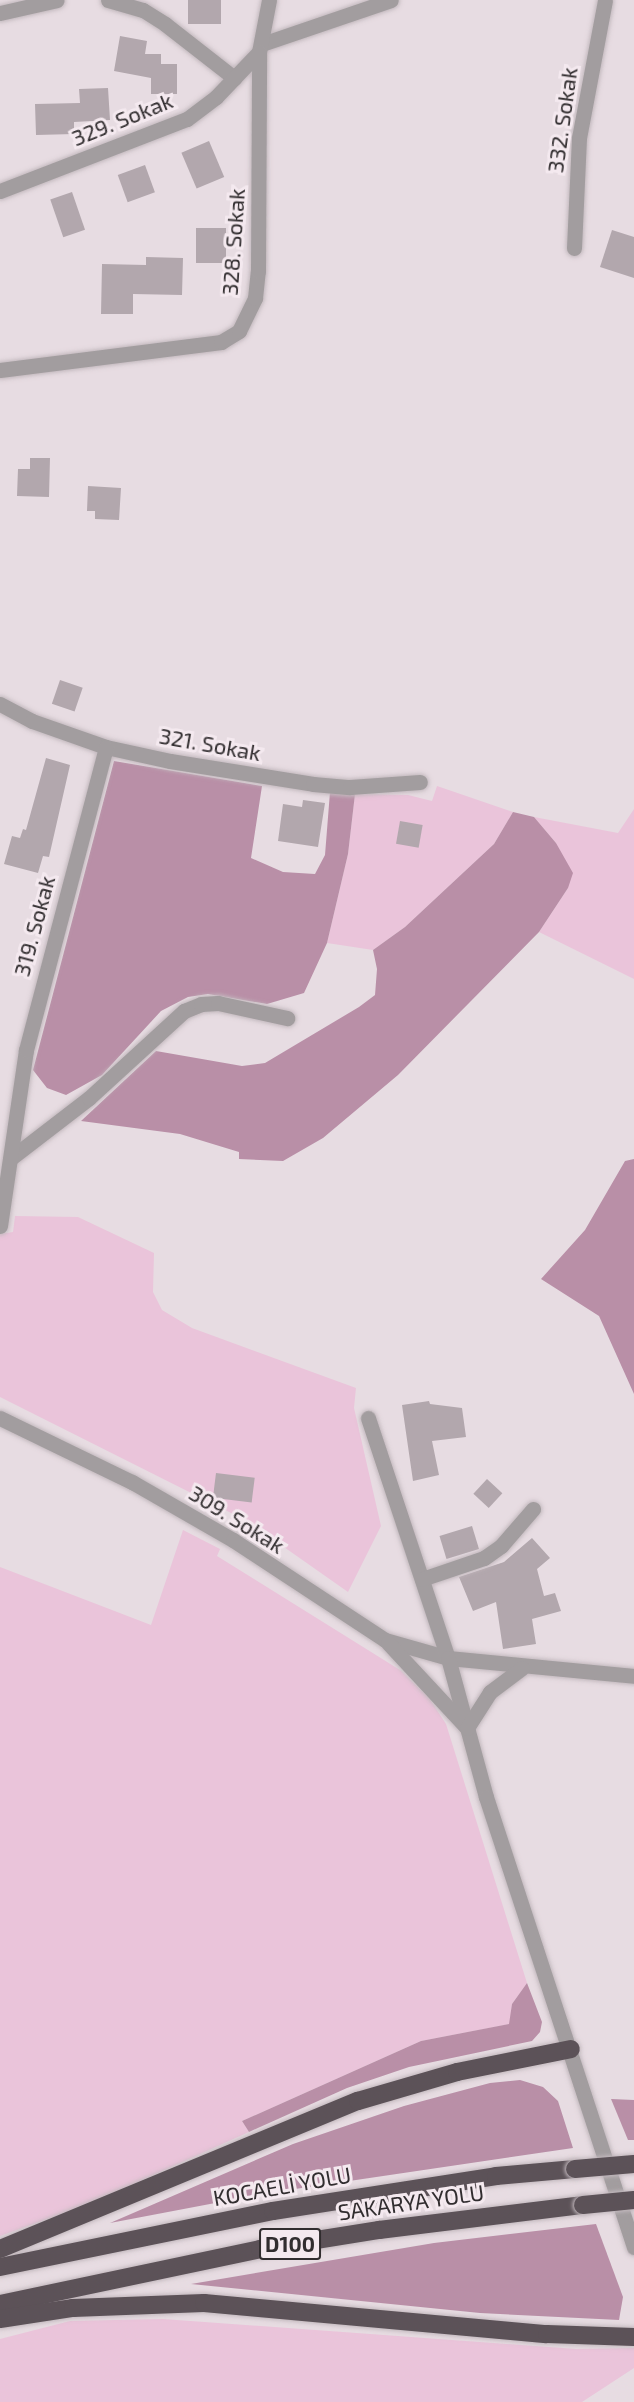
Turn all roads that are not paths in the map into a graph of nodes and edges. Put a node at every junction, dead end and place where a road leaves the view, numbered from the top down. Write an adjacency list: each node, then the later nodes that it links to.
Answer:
1 (57, 0): 6 (street)
2 (108, 0): 8 (street)
3 (270, 0): 7 (street)
4 (391, 0): 7 (street)
5 (604, 0): 10 (street, 332. Sokak)
6 (0, 14)
7 (261, 48): 8 (street, 329. Sokak); 11 (street, 328. Sokak)
8 (234, 78): 9 (street, 329. Sokak)
9 (0, 191)
10 (574, 248)
11 (0, 370)
12 (0, 704): 13 (street, 321. Sokak)
13 (106, 747): 14 (street, 321. Sokak); 16 (street, 319. Sokak)
14 (420, 782)
15 (287, 1018): 16 (street)
16 (11, 1158): 17 (street, 319. Sokak)
17 (1, 1226)
18 (0, 1418): 22 (street, 309. Sokak)
19 (368, 1418): 21 (street)
20 (533, 1509): 21 (street)
21 (422, 1579): 23 (street)
22 (385, 1640): 23 (street, 309. Sokak); 26 (street)
23 (448, 1658): 24 (street, 309. Sokak); 26 (street)
24 (522, 1668): 25 (street, 309. Sokak); 26 (street)
25 (634, 1676)
26 (467, 1728): 27 (street)
27 (571, 2049): 30 (street); 31 (highway)
28 (634, 2164): 32 (highway, KOCAELİ YOLU / D100, bridge)
29 (634, 2200): 33 (highway, SAKARYA YOLU / D100, bridge)
30 (634, 2247)
31 (0, 2249)
32 (0, 2267)
33 (0, 2304)
34 (0, 2319): 35 (highway)
35 (634, 2337)

